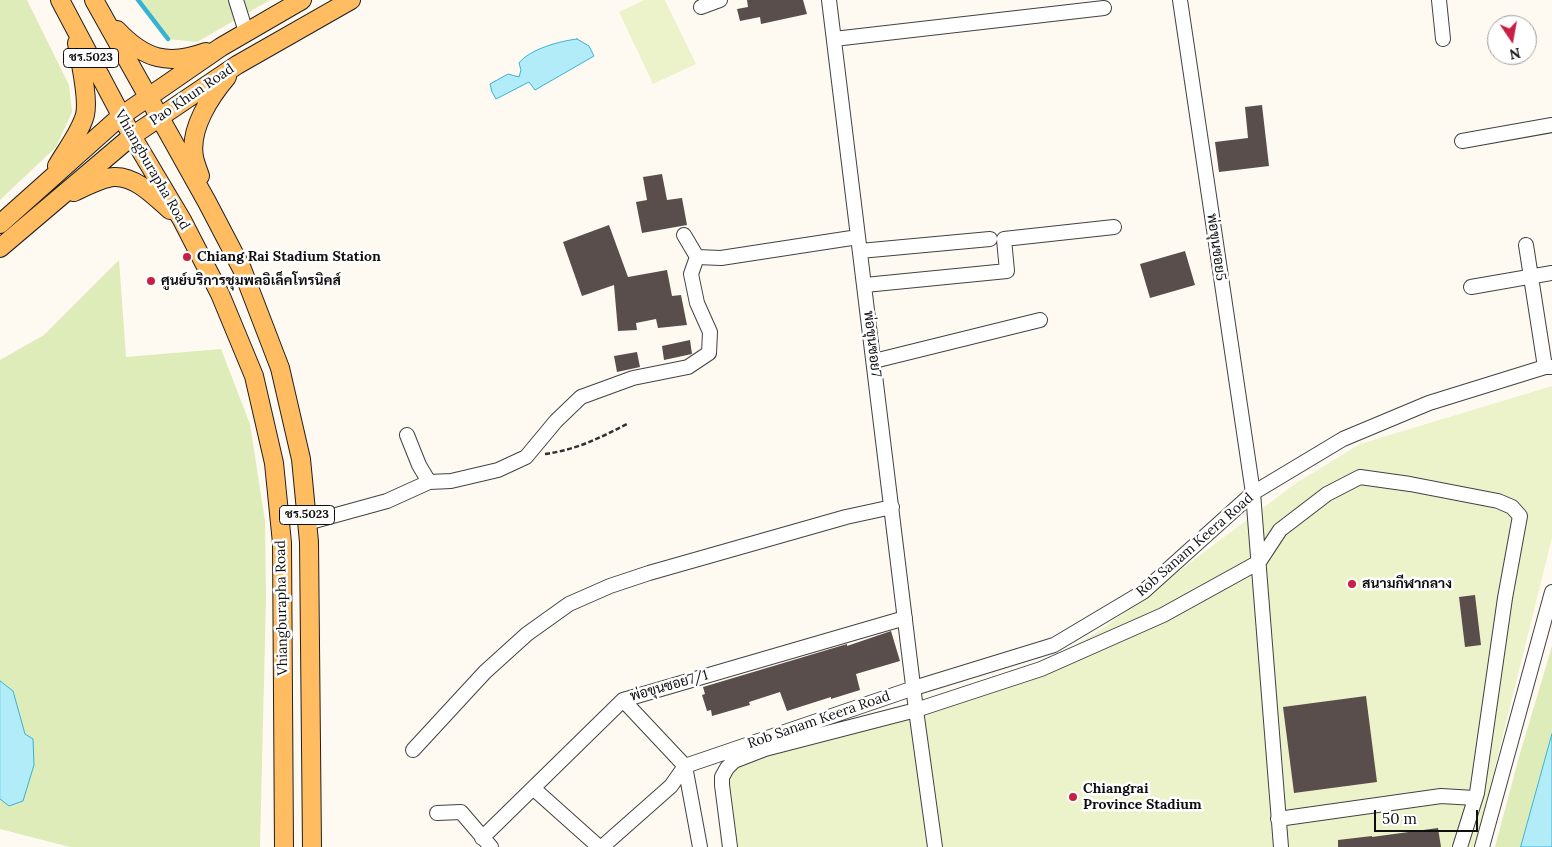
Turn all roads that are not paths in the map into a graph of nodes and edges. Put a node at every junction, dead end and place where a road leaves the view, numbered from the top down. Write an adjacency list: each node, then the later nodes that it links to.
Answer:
1 (60, 0): 13 (main road, Vhiangburapha Road / ชร.5023)
2 (94, 0): 12 (main road, Vhiangburapha Road / ชร.5023)
3 (236, 0): 14 (street)
4 (302, 0): 14 (main road, Pao Khun Road)
5 (351, 0): 18 (main road, Pao Khun Road)
6 (720, 0): 10 (street)
7 (829, 0): 15 (street, พ่อขุนซอย7)
8 (1180, 0): 47 (street, พ่อขุนซอย5)
9 (1439, 0): 16 (street)
10 (701, 7)
11 (1104, 8): 15 (street)
12 (103, 16): 17 (main road); 19 (main road, Vhiangburapha Road / ชร.5023)
13 (75, 29): 20 (main road, Vhiangburapha Road / ชร.5023); 25 (main road)
14 (246, 32): 17 (main road, Pao Khun Road)
15 (834, 39): 32 (street, พ่อขุนซอย7)
16 (1443, 39)
17 (221, 46): 19 (main road, Pao Khun Road)
18 (237, 65): 21 (main road, Pao Khun Road); 27 (main road)
19 (148, 97): 20 (main road, Pao Khun Road); 21 (main road, Vhiangburapha Road / ชร.5023)
20 (121, 116): 23 (main road, Vhiangburapha Road / ชร.5023); 25 (main road, Pao Khun Road)
21 (159, 118): 23 (main road, Pao Khun Road); 27 (main road, Vhiangburapha Road / ชร.5023)
22 (1552, 125): 24 (street)
23 (132, 136): 26 (main road, Pao Khun Road); 28 (main road, Vhiangburapha Road / ชร.5023)
24 (1462, 141)
25 (47, 181): 29 (main road, Pao Khun Road)
26 (58, 199): 28 (main road); 35 (main road, Pao Khun Road)
27 (207, 202): 49 (main road, Vhiangburapha Road / ชร.5023)
28 (182, 220): 63 (main road, Vhiangburapha Road / ชร.5023)
29 (0, 224)
30 (1114, 228): 40 (street)
31 (684, 235): 37 (street)
32 (858, 237): 36 (street, พ่อขุนซอย7); 37 (street)
33 (990, 239): 36 (street)
34 (1526, 245): 39 (street)
35 (0, 248)
36 (860, 251): 40 (street, พ่อขุนซอย7)
37 (697, 257): 46 (street)
38 (1552, 273): 39 (street)
39 (1531, 276): 41 (street); 44 (street)
40 (864, 285): 43 (street, พ่อขุนซอย7)
41 (1471, 287)
42 (1040, 320): 43 (street)
43 (874, 361): 48 (street, พ่อขุนซอย7)
44 (1549, 367): 47 (street, Rob Sanam Keera Road)
45 (407, 435): 46 (street)
46 (429, 482): 49 (street)
47 (1253, 494): 50 (street, พ่อขุนซอย5); 53 (street, Rob Sanam Keera Road)
48 (892, 507): 52 (street, พ่อขุนซอย7); 56 (street)
49 (307, 523): 64 (main road, Vhiangburapha Road / ชร.5023)
50 (1259, 562): 55 (street); 59 (street); 61 (street, พ่อขุนซอย5)
51 (1552, 592): 71 (street)
52 (905, 618): 53 (street, พ่อขุนซอย7); 54 (street, พ่อขุนซอย7/1)
53 (914, 688): 55 (street, พ่อขุนซอย7); 57 (street, Rob Sanam Keera Road)
54 (623, 700): 57 (street); 58 (street, พ่อขุนซอย7/1)
55 (916, 710): 67 (street); 68 (street, พ่อขุนซอย7)
56 (413, 750)
57 (685, 766): 65 (street); 66 (street)
58 (534, 788): 62 (street, พ่อขุนซอย7/1); 65 (street)
59 (1475, 798): 61 (street); 70 (street)
60 (437, 813): 62 (street)
61 (1278, 820): 69 (street, พ่อขุนซอย5)
62 (487, 843)
63 (284, 847)
64 (312, 847)
65 (601, 847)
66 (700, 847)
67 (730, 847)
68 (936, 847)
69 (1281, 847)
70 (1460, 847)
71 (1482, 847)

